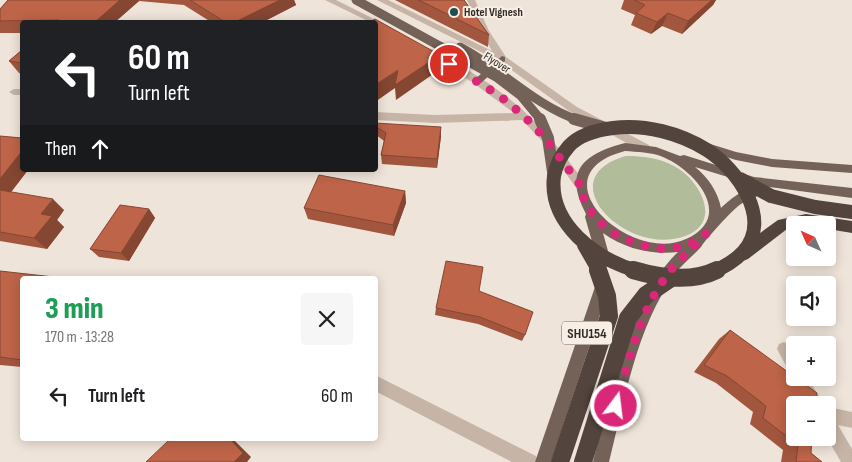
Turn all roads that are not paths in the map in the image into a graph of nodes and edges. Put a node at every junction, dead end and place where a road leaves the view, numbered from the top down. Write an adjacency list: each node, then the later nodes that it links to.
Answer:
1 (328, 0): 6 (street)
2 (356, 0): 17 (main road, Flyover, bridge)
3 (369, 0): 12 (main road, Flyover, bridge)
4 (381, 0): 8 (street)
5 (471, 0): 8 (street)
6 (369, 20)
7 (378, 24): 9 (street)
8 (502, 59): 9 (main road); 14 (street)
9 (478, 81): 11 (street)
10 (378, 116): 11 (street)
11 (524, 116): 19 (street)
12 (606, 128): 13 (highway, bridge); 17 (highway, bridge)
13 (694, 143): 16 (main road, bridge); 18 (highway, bridge)
14 (645, 148): 15 (main road); 19 (main road)
15 (672, 156): 20 (main road); 25 (main road)
16 (852, 169)
17 (553, 172): 26 (highway, bridge)
18 (738, 178): 23 (highway, bridge); 27 (highway, bridge)
19 (581, 186): 22 (main road)
20 (799, 187): 21 (main road); 25 (main road)
21 (852, 193)
22 (585, 203): 25 (main road); 36 (main road, SHU154)
23 (852, 212)
24 (852, 227): 27 (highway)
25 (710, 229): 39 (main road)
26 (581, 240): 28 (highway, bridge); 37 (highway, bridge)
27 (743, 254): 28 (highway, bridge)
28 (671, 278): 38 (highway, bridge)
29 (784, 349): 30 (street)
30 (786, 352)
31 (378, 385): 35 (street)
32 (836, 417): 33 (street)
33 (852, 420)
34 (836, 438): 40 (street)
35 (530, 462)
36 (543, 462)
37 (560, 462)
38 (583, 462)
39 (601, 462)
40 (850, 462)

